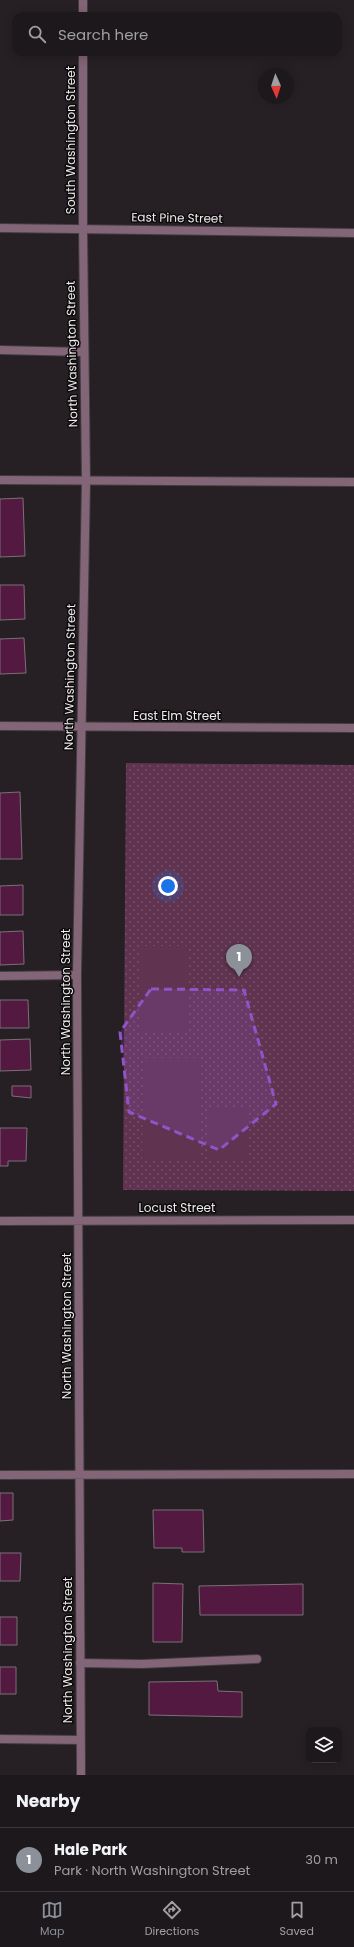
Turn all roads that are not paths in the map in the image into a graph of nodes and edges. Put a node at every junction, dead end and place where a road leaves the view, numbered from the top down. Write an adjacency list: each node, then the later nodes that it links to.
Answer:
1 (83, 0): 2 (street)
2 (83, 12)
3 (83, 56): 5 (street, South Washington Street)
4 (0, 228): 5 (street, East Pine Street)
5 (83, 228): 6 (street, East Pine Street); 8 (street, North Washington Street)
6 (354, 233)
7 (0, 350): 8 (street)
8 (84, 352): 10 (street, North Washington Street)
9 (0, 480): 10 (street)
10 (86, 481): 11 (street); 13 (street, North Washington Street)
11 (354, 482)
12 (0, 726): 13 (street, East Elm Street)
13 (81, 727): 14 (street, East Elm Street); 15 (street, North Washington Street)
14 (354, 728)
15 (77, 975): 16 (street); 19 (street, North Washington Street)
16 (0, 976)
17 (354, 1220): 19 (street, Locust Street)
18 (0, 1221): 19 (street, Locust Street)
19 (79, 1221): 22 (street, North Washington Street)
20 (354, 1474): 22 (street)
21 (0, 1475): 22 (street)
22 (79, 1475): 24 (street, North Washington Street)
23 (257, 1659): 24 (street)
24 (80, 1663): 26 (street, North Washington Street)
25 (0, 1739): 26 (street)
26 (80, 1740): 27 (street, North Washington Street)
27 (81, 1775)

